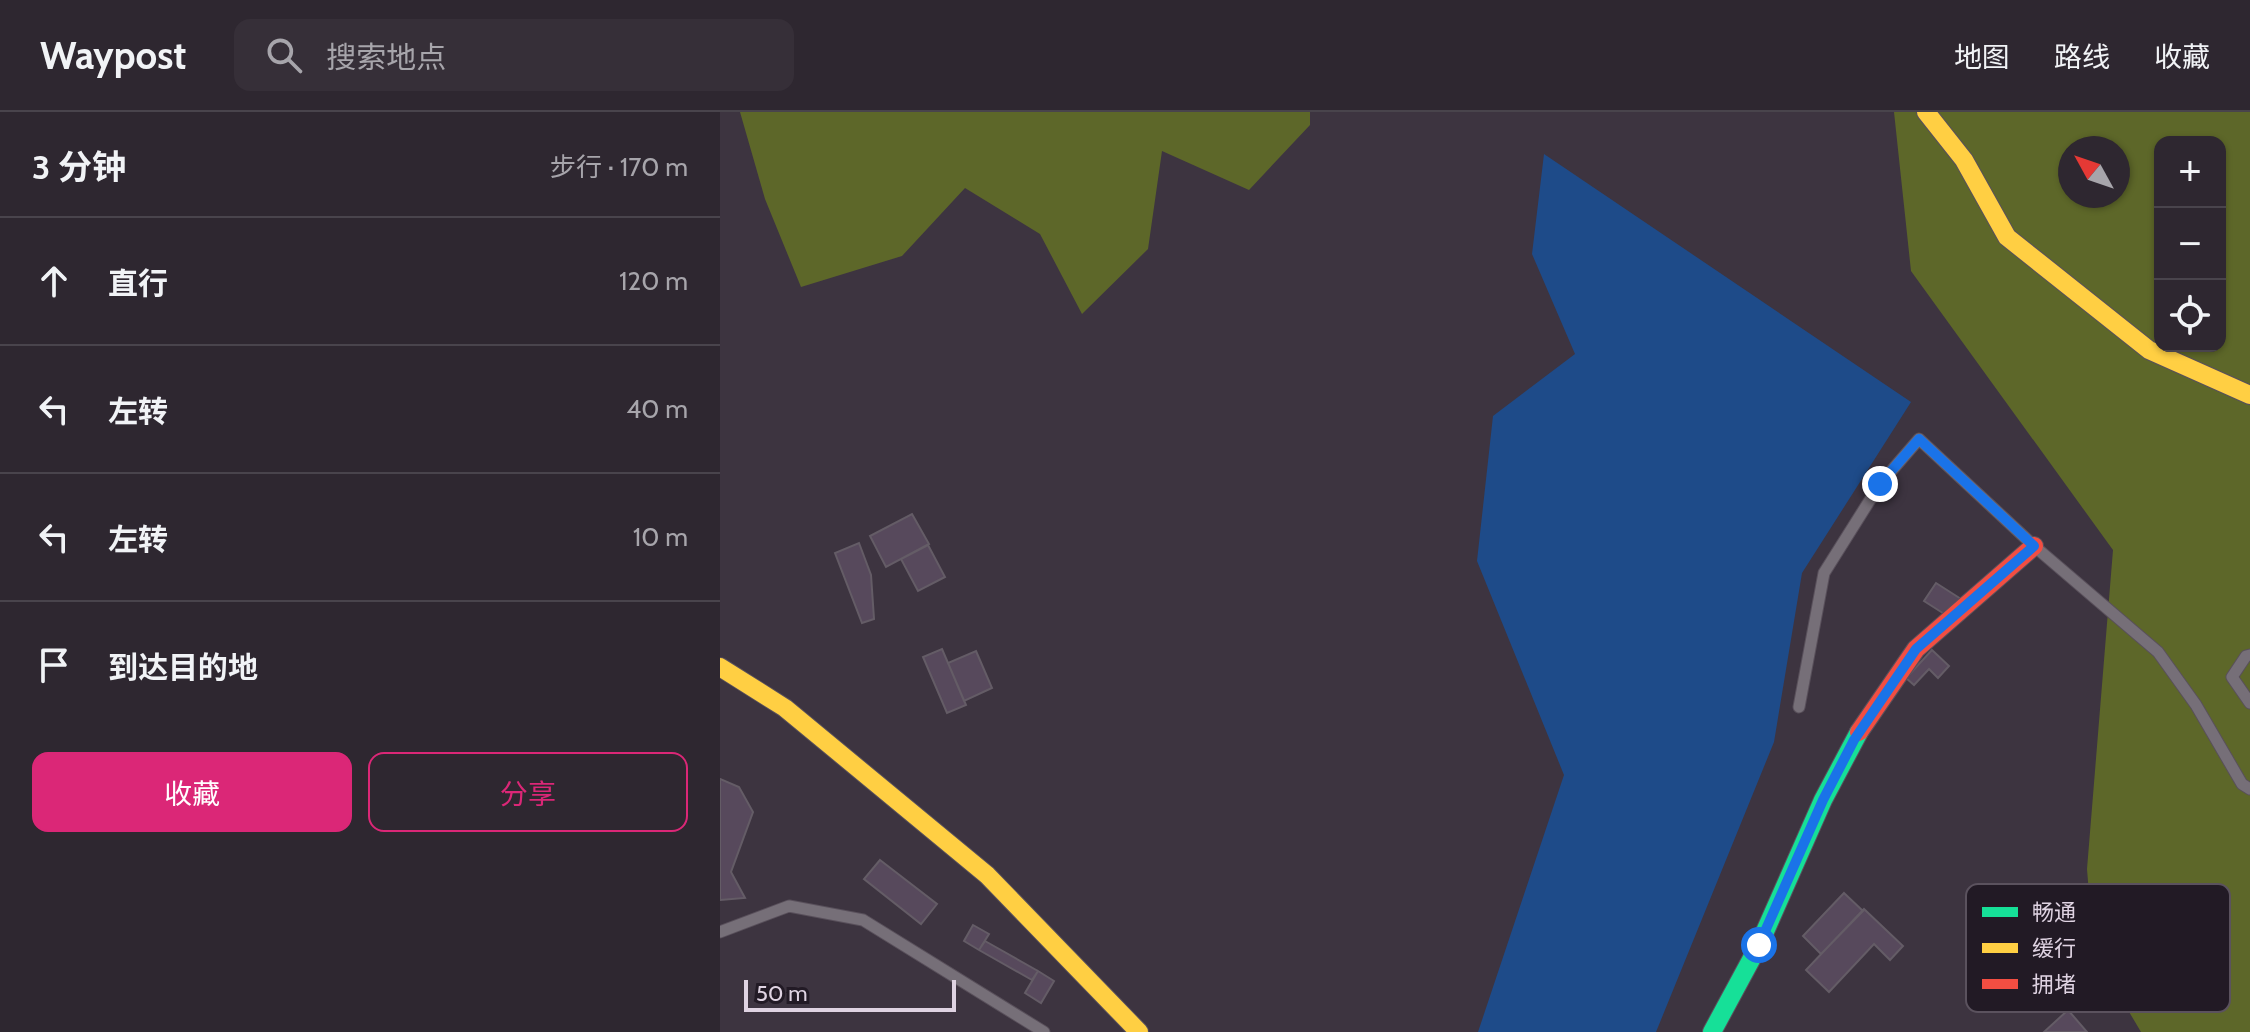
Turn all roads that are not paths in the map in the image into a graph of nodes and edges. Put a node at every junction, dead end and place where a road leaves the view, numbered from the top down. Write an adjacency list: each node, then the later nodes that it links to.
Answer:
1 (1926, 112): 2 (street)
2 (2250, 395)
3 (2034, 546): 7 (lane); 8 (lane); 12 (street)
4 (2250, 655): 6 (lane)
5 (720, 667): 11 (street)
6 (2250, 703)
7 (1799, 707)
8 (2250, 789)
9 (720, 932): 10 (lane)
10 (1044, 1032)
11 (1139, 1032)
12 (1712, 1032)

